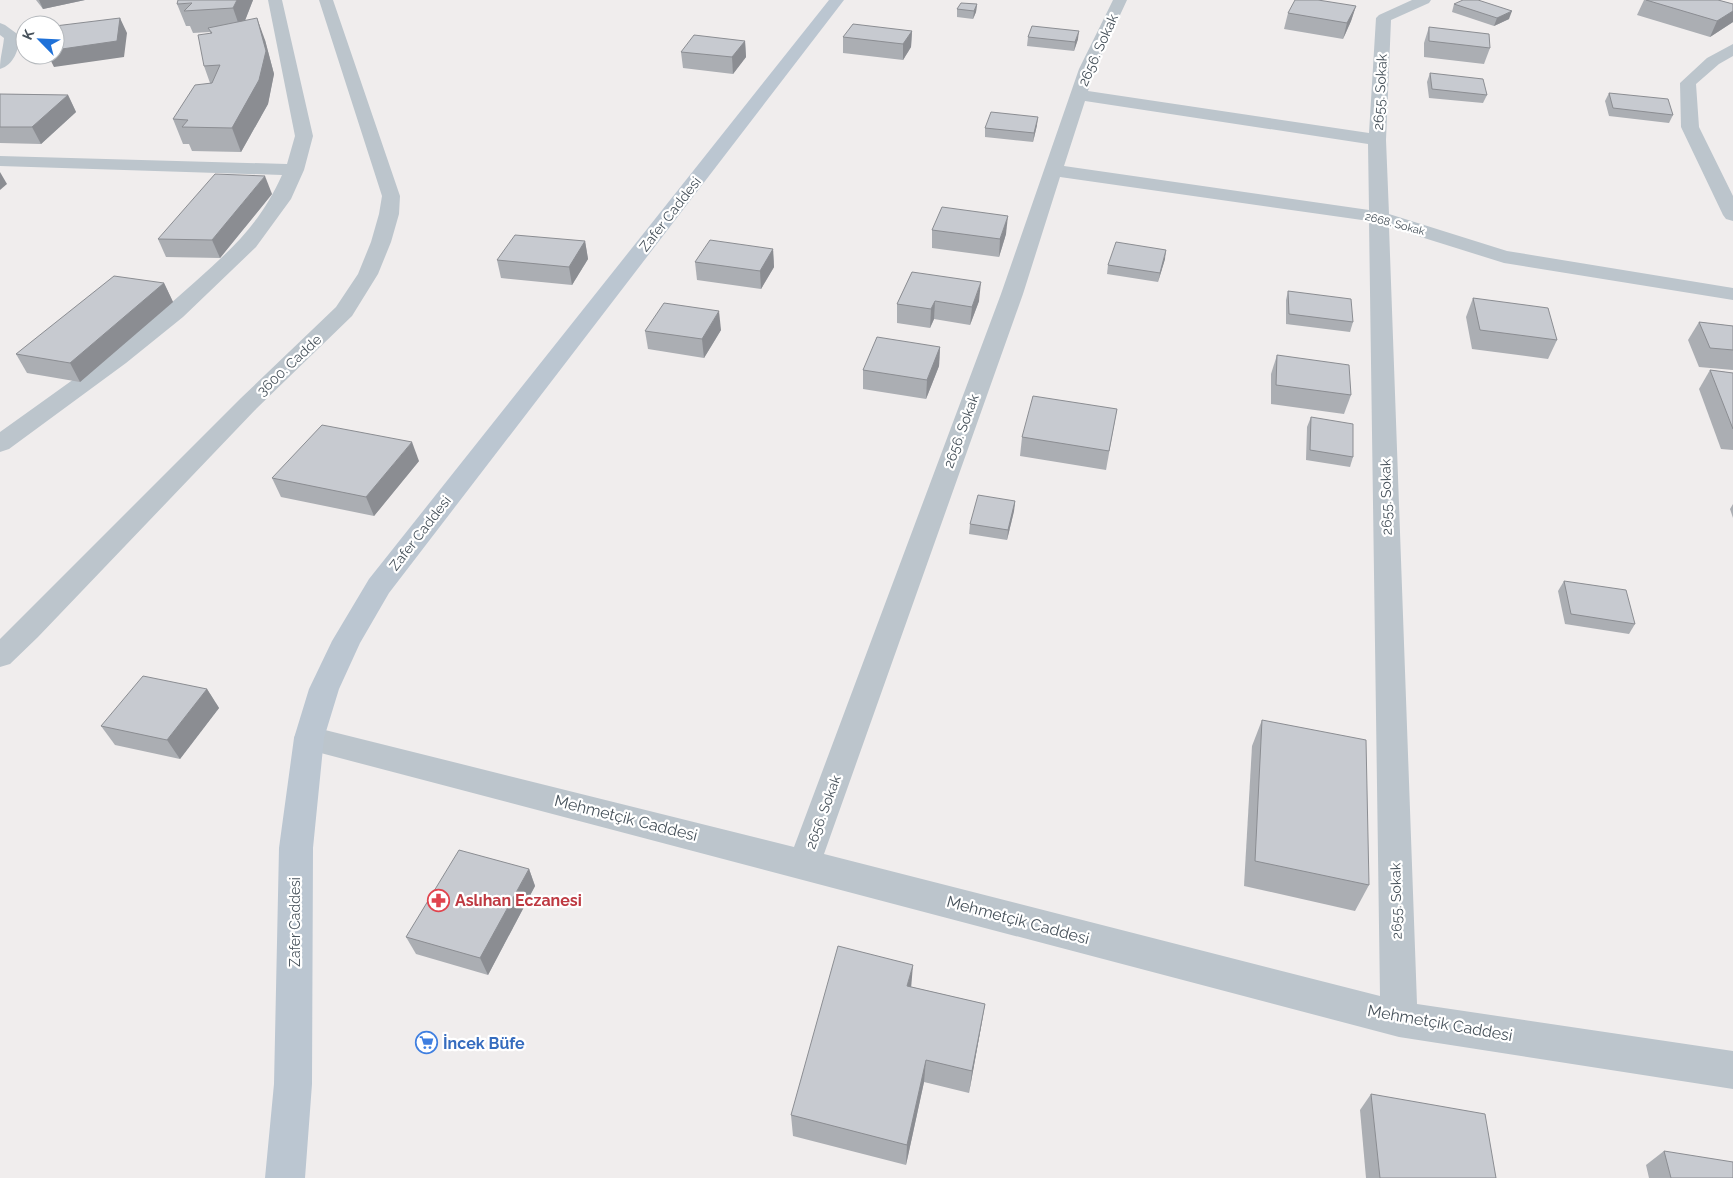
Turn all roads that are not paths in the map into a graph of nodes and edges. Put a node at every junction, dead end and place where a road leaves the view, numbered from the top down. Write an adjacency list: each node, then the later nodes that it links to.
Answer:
1 (274, 0): 12 (street)
2 (326, 0): 18 (street, 3600. Cadde)
3 (838, 0): 19 (main road, Zafer Caddesi)
4 (1120, 0): 9 (street, 2656. Sokak)
5 (1424, 0): 10 (street, 2655. Sokak)
6 (0, 28): 8 (street)
7 (1733, 48): 14 (street)
8 (0, 64)
9 (1078, 95): 10 (street); 13 (street, 2656. Sokak)
10 (1377, 140): 15 (street, 2655. Sokak)
11 (0, 161): 12 (street)
12 (295, 170): 17 (street)
13 (1053, 170): 15 (street, 2668. Sokak); 20 (street, 2656. Sokak)
14 (1733, 215)
15 (1379, 217): 16 (street, 2668. Sokak); 21 (street, 2655. Sokak)
16 (1733, 294)
17 (0, 444)
18 (0, 656)
19 (309, 738): 20 (street, Mehmetçik Caddesi); 23 (main road, Zafer Caddesi)
20 (804, 864): 21 (street, Mehmetçik Caddesi)
21 (1399, 1019): 22 (street, Mehmetçik Caddesi)
22 (1733, 1070)
23 (285, 1178)

